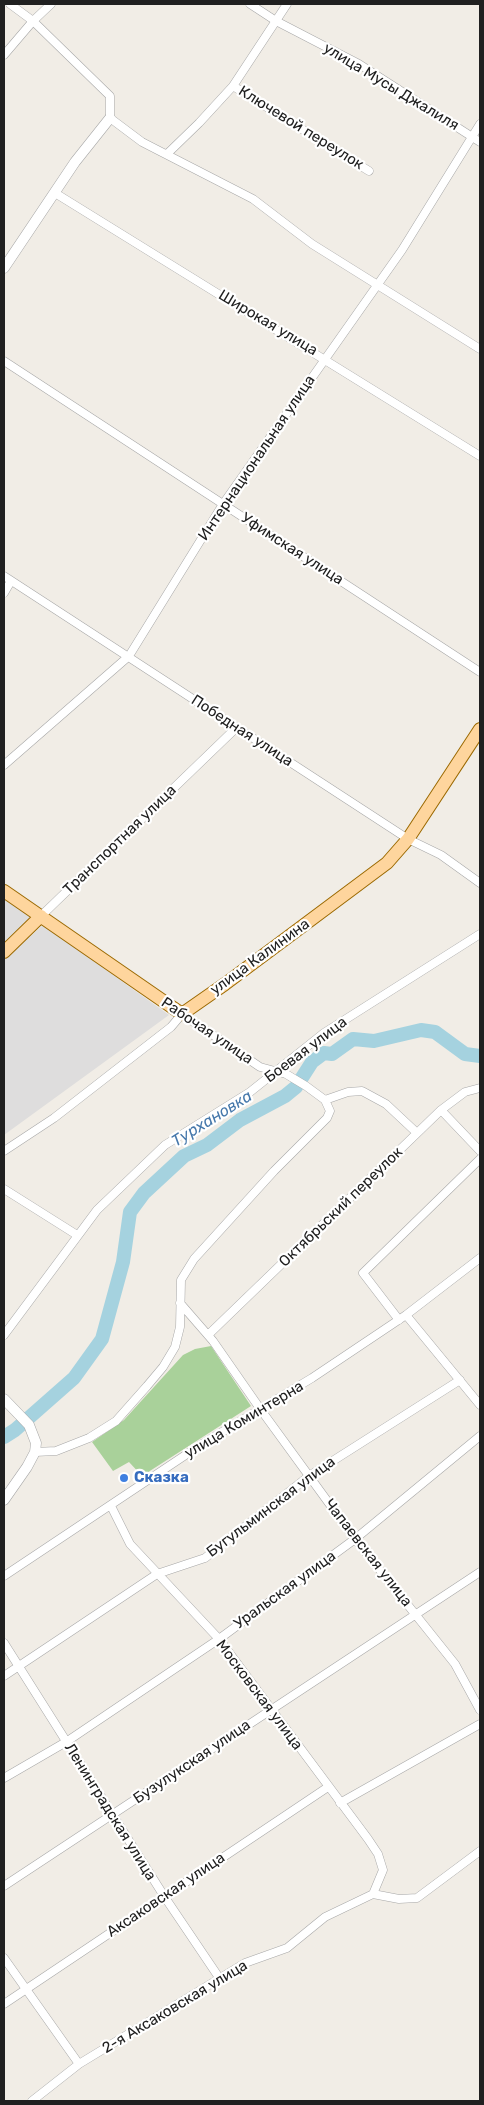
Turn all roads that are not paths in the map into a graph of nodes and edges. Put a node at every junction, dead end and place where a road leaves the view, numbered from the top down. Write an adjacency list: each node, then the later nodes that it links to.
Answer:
1 (10, 4): 5 (street)
2 (51, 4): 5 (street)
3 (250, 4): 6 (street, улица Мусы Джалиля)
4 (287, 4): 6 (street)
5 (33, 21): 7 (street); 9 (street)
6 (276, 21): 8 (street); 11 (street, улица Мусы Джалиля)
7 (4, 55)
8 (233, 86): 13 (street); 14 (street, Ключевой переулок)
9 (110, 118): 13 (street); 15 (street)
10 (480, 124): 11 (street, Интернациональная улица)
11 (472, 136): 12 (street, улица Мусы Джалиля); 17 (street, Интернациональная улица)
12 (480, 142)
13 (167, 154): 17 (street)
14 (369, 171)
15 (55, 193): 16 (street); 19 (street, Широкая улица)
16 (4, 268)
17 (376, 285): 18 (street); 19 (street, Интернациональная улица)
18 (480, 349)
19 (324, 358): 21 (street, Широкая улица); 22 (street, Интернациональная улица)
20 (4, 361): 22 (street, Уфимская улица)
21 (480, 456)
22 (223, 504): 26 (street, Интернациональная улица); 27 (street, Уфимская улица)
23 (4, 576): 24 (street, Победная улица)
24 (11, 581): 25 (street); 26 (street, Победная улица)
25 (4, 593)
26 (129, 656): 28 (street, Победная улица); 30 (street, Интернациональная улица)
27 (480, 672)
28 (236, 728): 31 (street, Победная улица); 34 (street, Транспортная улица)
29 (480, 728): 31 (main road, улица Калинина)
30 (4, 765)
31 (408, 839): 32 (street, Победная улица); 37 (main road, улица Калинина)
32 (480, 883)
33 (4, 892): 34 (main road, Рабочая улица)
34 (41, 916): 36 (main road, Транспортная улица); 37 (main road, Рабочая улица)
35 (480, 934): 38 (street, Боевая улица)
36 (4, 952)
37 (182, 1014): 38 (street, Рабочая улица); 43 (street, улица Калинина)
38 (277, 1072): 40 (street, Рабочая улица); 47 (street, Боевая улица)
39 (480, 1088): 41 (street, Октябрьский переулок)
40 (325, 1100): 42 (street); 49 (street)
41 (441, 1110): 42 (street, Октябрьский переулок); 44 (street)
42 (417, 1133): 53 (street, Октябрьский переулок)
43 (4, 1151)
44 (480, 1151)
45 (480, 1159): 51 (street)
46 (4, 1189): 47 (street)
47 (77, 1236): 52 (street, Боевая улица)
48 (480, 1258): 50 (street, улица Коминтерна)
49 (180, 1303): 53 (street, Чапаевская улица); 59 (street)
50 (406, 1315): 51 (street, улица Коминтерна); 54 (street)
51 (399, 1320): 57 (street, улица Коминтерна)
52 (4, 1335)
53 (208, 1335): 57 (street, Чапаевская улица)
54 (460, 1380): 56 (street); 60 (street, Бугульминская улица)
55 (4, 1399): 59 (street)
56 (480, 1405)
57 (260, 1410): 60 (street, Чапаевская улица); 62 (street, улица Коминтерна)
58 (480, 1436): 63 (street, Уральская улица)
59 (35, 1452): 61 (street)
60 (309, 1476): 63 (street, Чапаевская улица); 65 (street, Бугульминская улица)
61 (4, 1500)
62 (111, 1506): 65 (street, Московская улица); 66 (street, улица Коминтерна)
63 (355, 1538): 67 (street, Чапаевская улица); 68 (street, Уральская улица)
64 (480, 1572): 67 (street, Бузулукская улица)
65 (157, 1574): 68 (street, Московская улица); 70 (street, Бугульминская улица)
66 (4, 1576)
67 (415, 1614): 72 (street, Чапаевская улица); 73 (street, Бузулукская улица)
68 (219, 1639): 73 (street, Московская улица); 75 (street, Уральская улица)
69 (4, 1643): 70 (street, Ленинградская улица)
70 (18, 1666): 71 (street, Бугульминская улица); 75 (street, Ленинградская улица)
71 (4, 1676)
72 (480, 1710)
73 (270, 1711): 77 (street, Московская улица); 79 (street, Бузулукская улица)
74 (480, 1724): 78 (street)
75 (66, 1742): 76 (street, Уральская улица); 79 (street, Ленинградская улица)
76 (4, 1778)
77 (328, 1787): 78 (street, Московская улица); 83 (street, Аксаковская улица)
78 (340, 1803): 82 (street, Московская улица)
79 (112, 1815): 81 (street, Бузулукская улица); 83 (street, Ленинградская улица)
80 (480, 1851): 82 (street)
81 (4, 1886)
82 (372, 1894): 85 (street, 2-я Аксаковская улица)
83 (164, 1896): 85 (street, Ленинградская улица); 86 (street, Аксаковская улица)
84 (4, 1958): 86 (street)
85 (220, 1979): 88 (street, 2-я Аксаковская улица)
86 (24, 1990): 87 (street, Аксаковская улица); 88 (street)
87 (4, 2004)
88 (79, 2064): 89 (street, 2-я Аксаковская улица)
89 (32, 2101)

